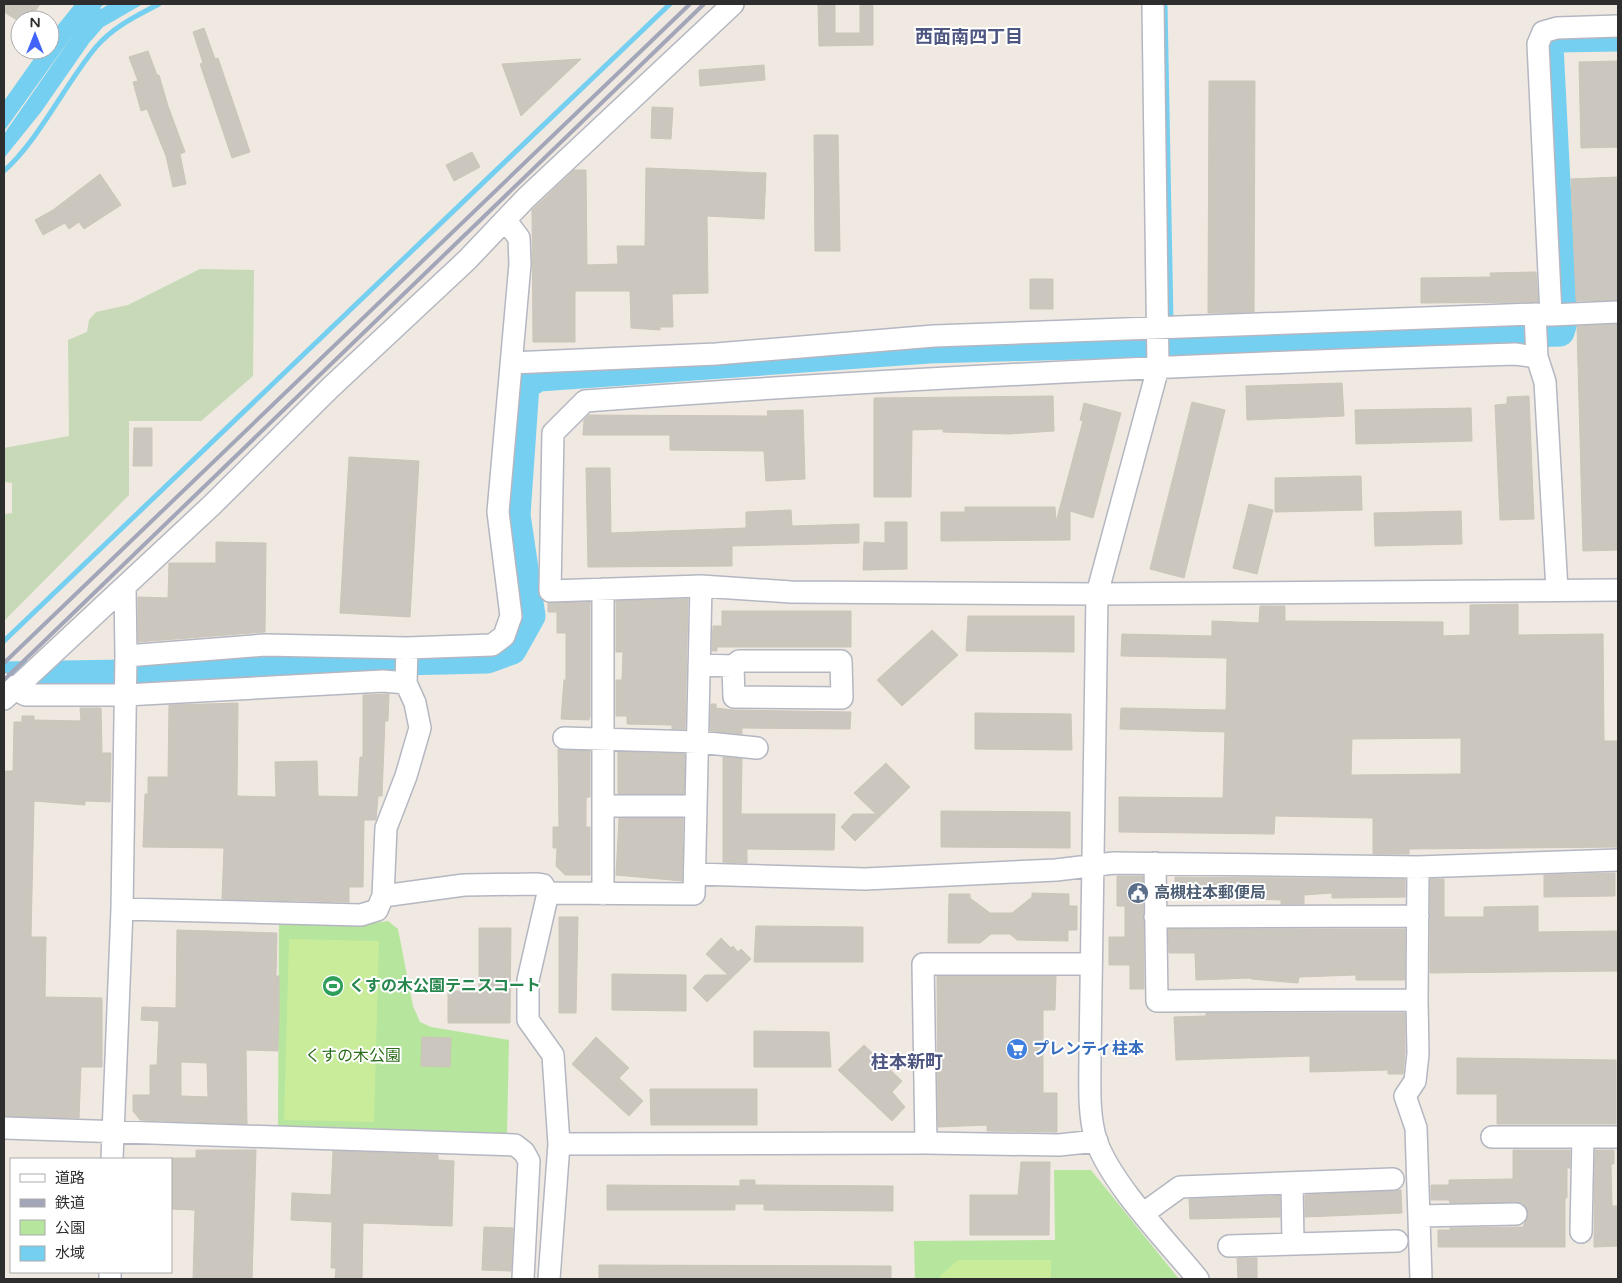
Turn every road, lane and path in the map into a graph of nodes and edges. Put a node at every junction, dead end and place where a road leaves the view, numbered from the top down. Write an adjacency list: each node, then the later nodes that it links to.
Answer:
1 (733, 4): 4 (street)
2 (1153, 4): 7 (street)
3 (1618, 26): 6 (street)
4 (506, 221): 9 (street); 12 (street)
5 (1618, 312): 6 (street)
6 (1543, 314): 7 (street); 8 (street)
7 (1159, 327): 9 (street); 10 (street)
8 (1537, 357): 10 (street); 14 (street)
9 (511, 363): 17 (street)
10 (1158, 368): 13 (street); 16 (street)
11 (701, 586): 13 (street); 16 (street); 19 (street)
12 (124, 587): 18 (street); 22 (street)
13 (603, 589): 24 (street)
14 (1557, 590): 15 (street); 16 (street)
15 (1618, 590)
16 (1098, 594): 32 (street)
17 (407, 648): 18 (street); 21 (street)
18 (126, 656): 23 (street)
19 (700, 665): 20 (street); 26 (street)
20 (733, 666): 20 (street)
21 (406, 683): 23 (street); 37 (street)
22 (7, 691): 23 (street)
23 (125, 695): 38 (street)
24 (605, 737): 25 (street); 26 (street); 28 (street)
25 (564, 738)
26 (698, 742): 27 (street); 29 (street)
27 (757, 748)
28 (603, 806): 29 (street); 36 (street)
29 (696, 806): 34 (street)
30 (1618, 860): 33 (street)
31 (1155, 863): 32 (street); 33 (street); 40 (street)
32 (1093, 866): 34 (street); 41 (street)
33 (1418, 867): 39 (street)
34 (695, 874): 36 (street)
35 (548, 893): 36 (street); 37 (street); 50 (street)
36 (603, 894)
37 (383, 896): 38 (street)
38 (122, 909): 44 (street)
39 (1418, 916): 40 (street); 42 (street)
40 (1156, 917): 42 (street)
41 (1091, 964): 48 (street); 49 (street)
42 (1417, 1000): 56 (street)
43 (4, 1128): 44 (street)
44 (112, 1131): 51 (street); 61 (street)
45 (1492, 1137): 46 (street)
46 (1583, 1137): 47 (street); 57 (street)
47 (1618, 1137)
48 (1097, 1141): 49 (street); 54 (street)
49 (926, 1143): 50 (street)
50 (559, 1144): 62 (street)
51 (112, 1158)
52 (1393, 1179): 53 (street)
53 (1292, 1183): 54 (street); 59 (street)
54 (1144, 1213): 63 (street)
55 (1516, 1214): 56 (street)
56 (1419, 1216): 64 (street)
57 (1581, 1232)
58 (1398, 1241): 59 (street)
59 (1293, 1244): 60 (street)
60 (1229, 1246)
61 (523, 1279)
62 (549, 1279)
63 (1198, 1279)
64 (1421, 1279)

